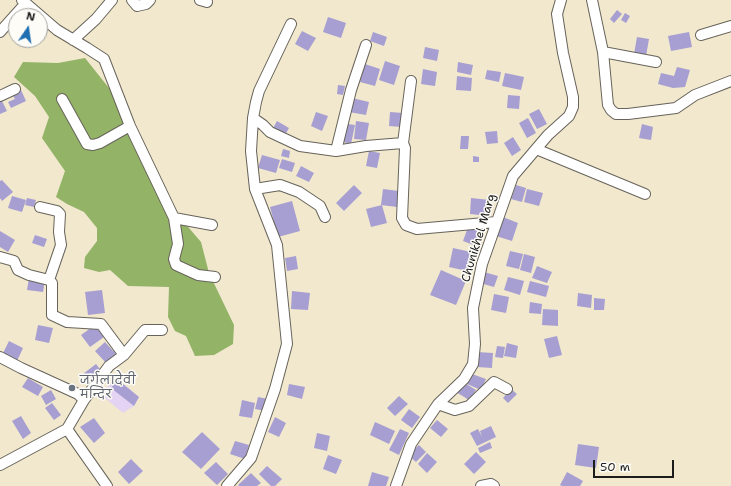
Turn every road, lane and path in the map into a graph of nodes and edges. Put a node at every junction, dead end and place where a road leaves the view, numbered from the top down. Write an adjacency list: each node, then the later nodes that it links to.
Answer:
1 (112, 0): 11 (street)
2 (132, 0): 3 (street)
3 (150, 0)
4 (562, 0): 23 (street, Chunikhel Marg)
5 (592, 0): 13 (street)
6 (24, 1): 9 (street); 11 (street)
7 (291, 24): 20 (street)
8 (731, 26): 10 (street)
9 (0, 32)
10 (701, 34)
11 (73, 40): 21 (street)
12 (366, 45): 24 (street)
13 (603, 52): 14 (street); 16 (street)
14 (656, 62)
15 (411, 82): 22 (street)
16 (731, 82)
17 (15, 89): 18 (street)
18 (0, 96)
19 (62, 99): 21 (street)
20 (253, 118): 24 (street); 25 (street)
21 (130, 126): 29 (street)
22 (403, 143): 24 (street); 30 (street)
23 (536, 149): 26 (street); 30 (street, Chunikhel Marg)
24 (336, 151)
25 (255, 188): 28 (street); 44 (street)
26 (645, 194)
27 (40, 207): 34 (street)
28 (325, 217)
29 (174, 218): 31 (street); 33 (street)
30 (496, 222): 40 (street, Chunikhel Marg)
31 (212, 225)
32 (0, 257): 34 (street)
33 (216, 277)
34 (48, 280): 36 (street)
35 (162, 330): 36 (street)
36 (124, 356): 39 (street)
37 (0, 357): 39 (street)
38 (507, 389): 40 (street)
39 (84, 400): 41 (street)
40 (438, 404): 45 (street, Chunikhel Marg)
41 (67, 429): 42 (street); 43 (street)
42 (0, 464)
43 (107, 486)
44 (227, 486)
45 (396, 486)
46 (481, 486): 47 (street)
47 (494, 486)

